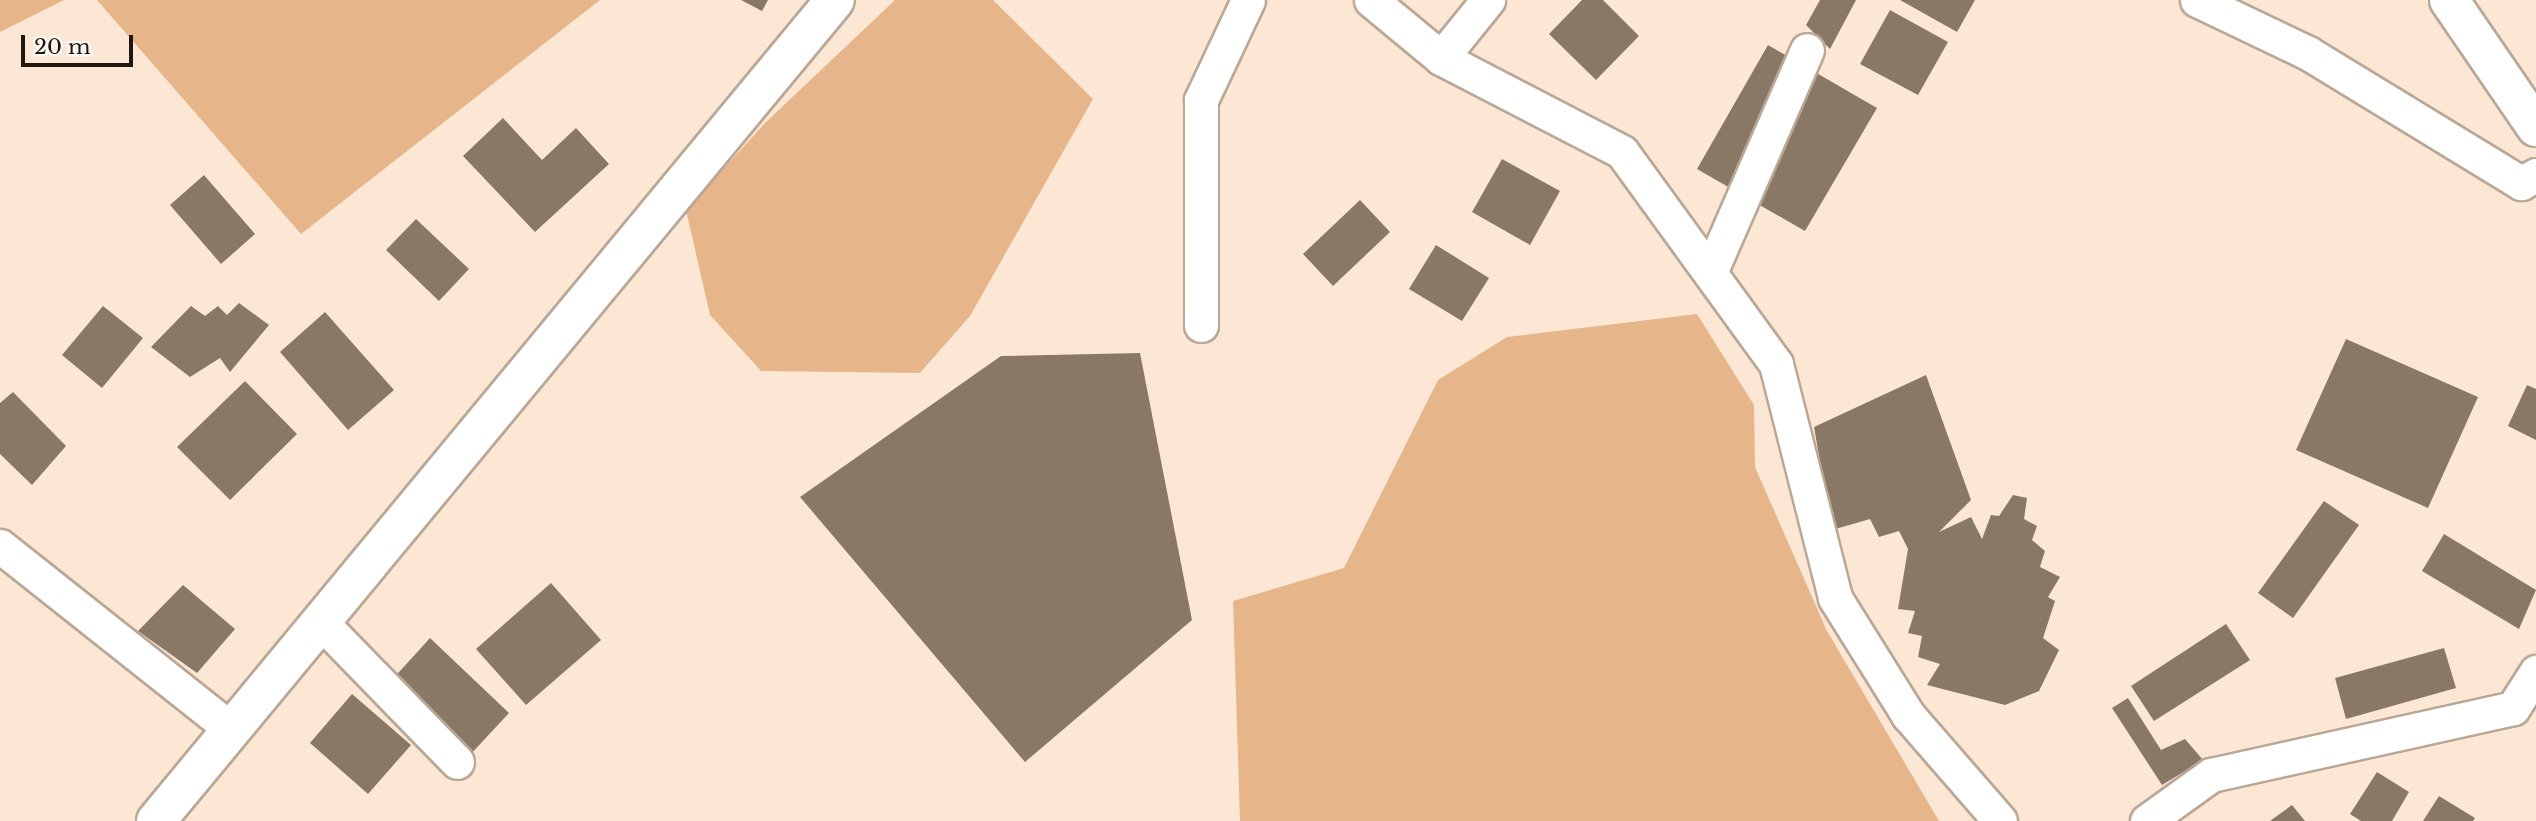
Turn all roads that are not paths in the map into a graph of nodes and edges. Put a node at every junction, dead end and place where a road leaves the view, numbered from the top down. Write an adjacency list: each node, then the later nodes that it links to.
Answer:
1 (835, 0): 14 (street)
2 (1248, 0): 12 (street)
3 (1371, 0): 8 (street)
4 (1488, 0): 8 (street)
5 (2197, 0): 10 (street)
6 (2449, 0): 9 (street)
7 (1807, 50): 11 (street)
8 (1441, 58): 11 (street)
9 (2536, 127)
10 (2536, 175)
11 (1710, 273): 19 (street)
12 (1201, 325)
13 (0, 546): 16 (street)
14 (321, 622): 16 (street); 17 (street)
15 (2536, 672): 20 (street)
16 (232, 730): 18 (street)
17 (457, 762)
18 (156, 821)
19 (2000, 821)
20 (2147, 821)

